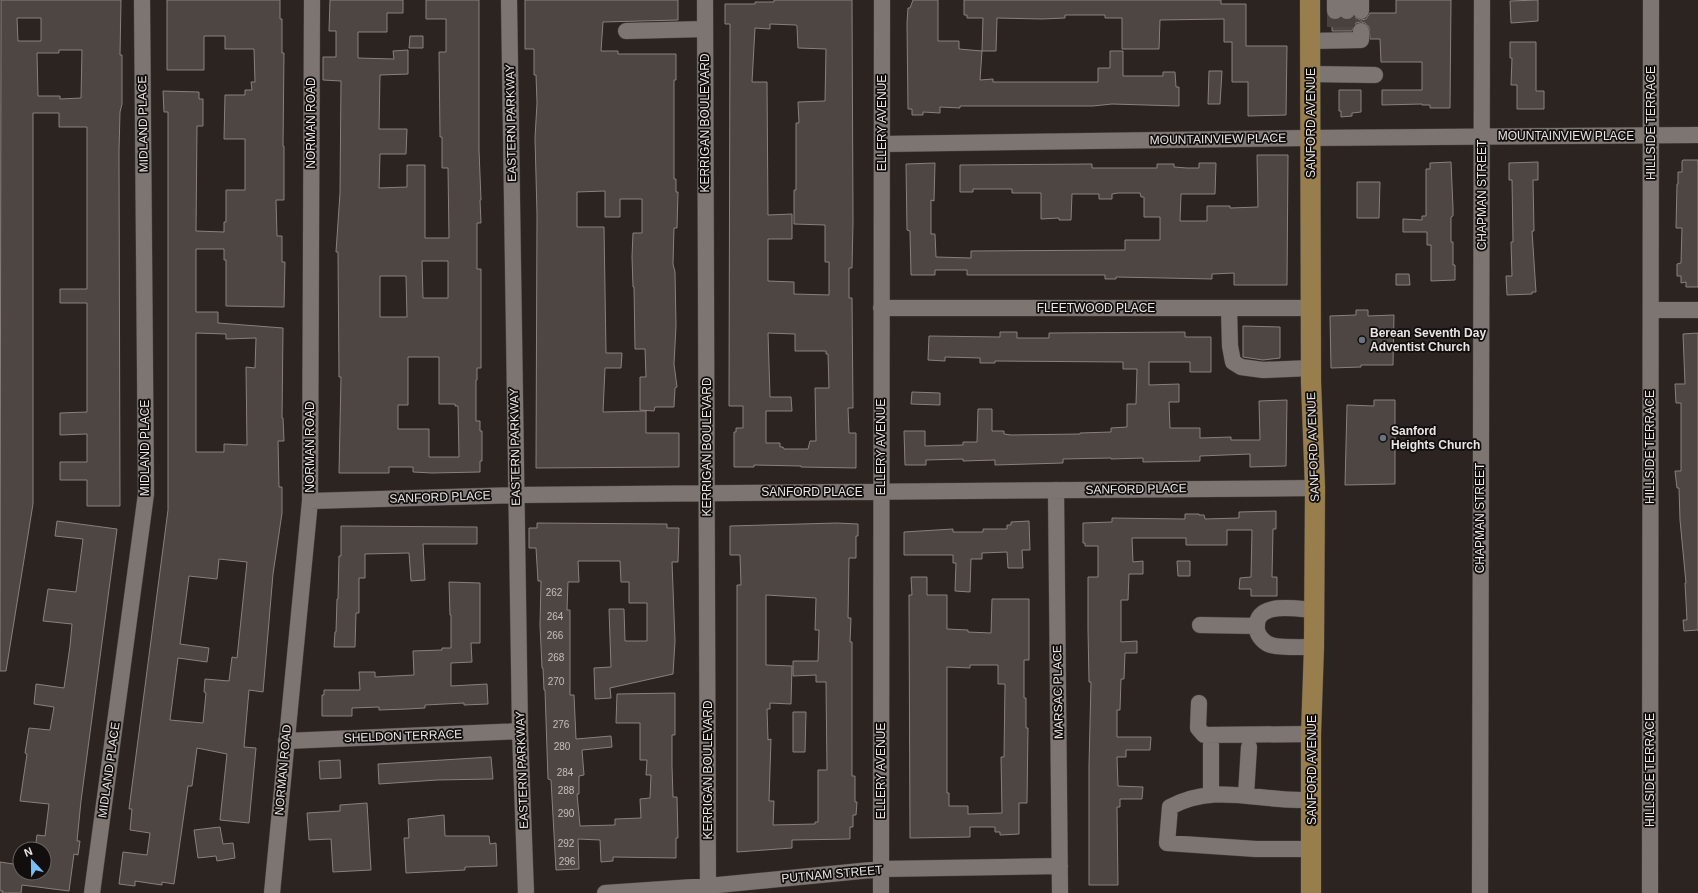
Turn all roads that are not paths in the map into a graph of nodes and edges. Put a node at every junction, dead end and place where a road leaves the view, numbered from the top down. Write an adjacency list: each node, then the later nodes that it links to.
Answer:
1 (142, 0): 49 (street, MIDLAND PLACE)
2 (312, 0): 31 (street, NORMAN ROAD)
3 (509, 0): 30 (street, EASTERN PARKWAY)
4 (705, 0): 9 (street, KERRIGAN BOULEVARD)
5 (882, 0): 19 (street, ELLERY AVENUE)
6 (1310, 0): 12 (main road, SANFORD AVENUE)
7 (1482, 0): 17 (street, CHAPMAN STREET)
8 (1651, 0): 15 (street, HILLSIDE TERRACE)
9 (705, 29): 10 (street); 29 (street, KERRIGAN BOULEVARD)
10 (626, 31)
11 (1345, 34): 12 (street)
12 (1311, 41): 13 (main road, SANFORD AVENUE)
13 (1311, 74): 14 (street); 18 (main road, SANFORD AVENUE)
14 (1375, 75)
15 (1651, 135): 16 (street, MOUNTAINVIEW PLACE); 17 (street, MOUNTAINVIEW PLACE); 23 (street, HILLSIDE TERRACE)
16 (1698, 135)
17 (1482, 136): 18 (street, MOUNTAINVIEW PLACE); 56 (street, CHAPMAN STREET)
18 (1311, 138): 19 (street, MOUNTAINVIEW PLACE); 22 (main road, SANFORD AVENUE)
19 (882, 144): 20 (street, ELLERY AVENUE)
20 (881, 308): 21 (street, FLEETWOOD PLACE); 28 (street, ELLERY AVENUE)
21 (1229, 308): 22 (street, FLEETWOOD PLACE); 25 (street)
22 (1311, 308): 25 (main road, SANFORD AVENUE)
23 (1651, 310): 24 (street); 57 (street, HILLSIDE TERRACE)
24 (1698, 310)
25 (1311, 368): 26 (main road, SANFORD AVENUE)
26 (1315, 488): 27 (street, SANFORD PLACE); 32 (main road, SANFORD AVENUE)
27 (1056, 490): 28 (street, SANFORD PLACE); 46 (street, MARSAC PLACE)
28 (881, 492): 29 (street, SANFORD PLACE); 47 (street, ELLERY AVENUE)
29 (707, 493): 30 (street, SANFORD PLACE); 48 (street, KERRIGAN BOULEVARD)
30 (516, 495): 31 (street, SANFORD PLACE); 37 (street, EASTERN PARKWAY)
31 (310, 501): 39 (street, NORMAN ROAD)
32 (1314, 610): 34 (street); 35 (main road, SANFORD AVENUE)
33 (1200, 625): 34 (street)
34 (1257, 626): 35 (street)
35 (1314, 647): 38 (main road, SANFORD AVENUE)
36 (1199, 703): 38 (street)
37 (520, 731): 39 (street, SHELDON TERRACE); 51 (street, EASTERN PARKWAY)
38 (1311, 734): 44 (main road, SANFORD AVENUE)
39 (286, 741): 50 (street, NORMAN ROAD)
40 (1211, 745): 42 (street)
41 (1249, 748): 43 (street)
42 (1211, 795): 43 (street); 45 (street)
43 (1246, 795): 44 (street)
44 (1311, 800): 45 (main road, SANFORD AVENUE)
45 (1311, 849): 55 (main road, SANFORD AVENUE)
46 (1060, 866): 47 (street, PUTNAM STREET); 54 (street, MARSAC PLACE)
47 (881, 869): 48 (street, PUTNAM STREET); 53 (street, ELLERY AVENUE)
48 (708, 889): 52 (street, PUTNAM STREET)
49 (92, 893)
50 (272, 893)
51 (526, 893)
52 (605, 893)
53 (881, 893)
54 (1060, 893)
55 (1311, 893)
56 (1480, 893)
57 (1650, 893)

